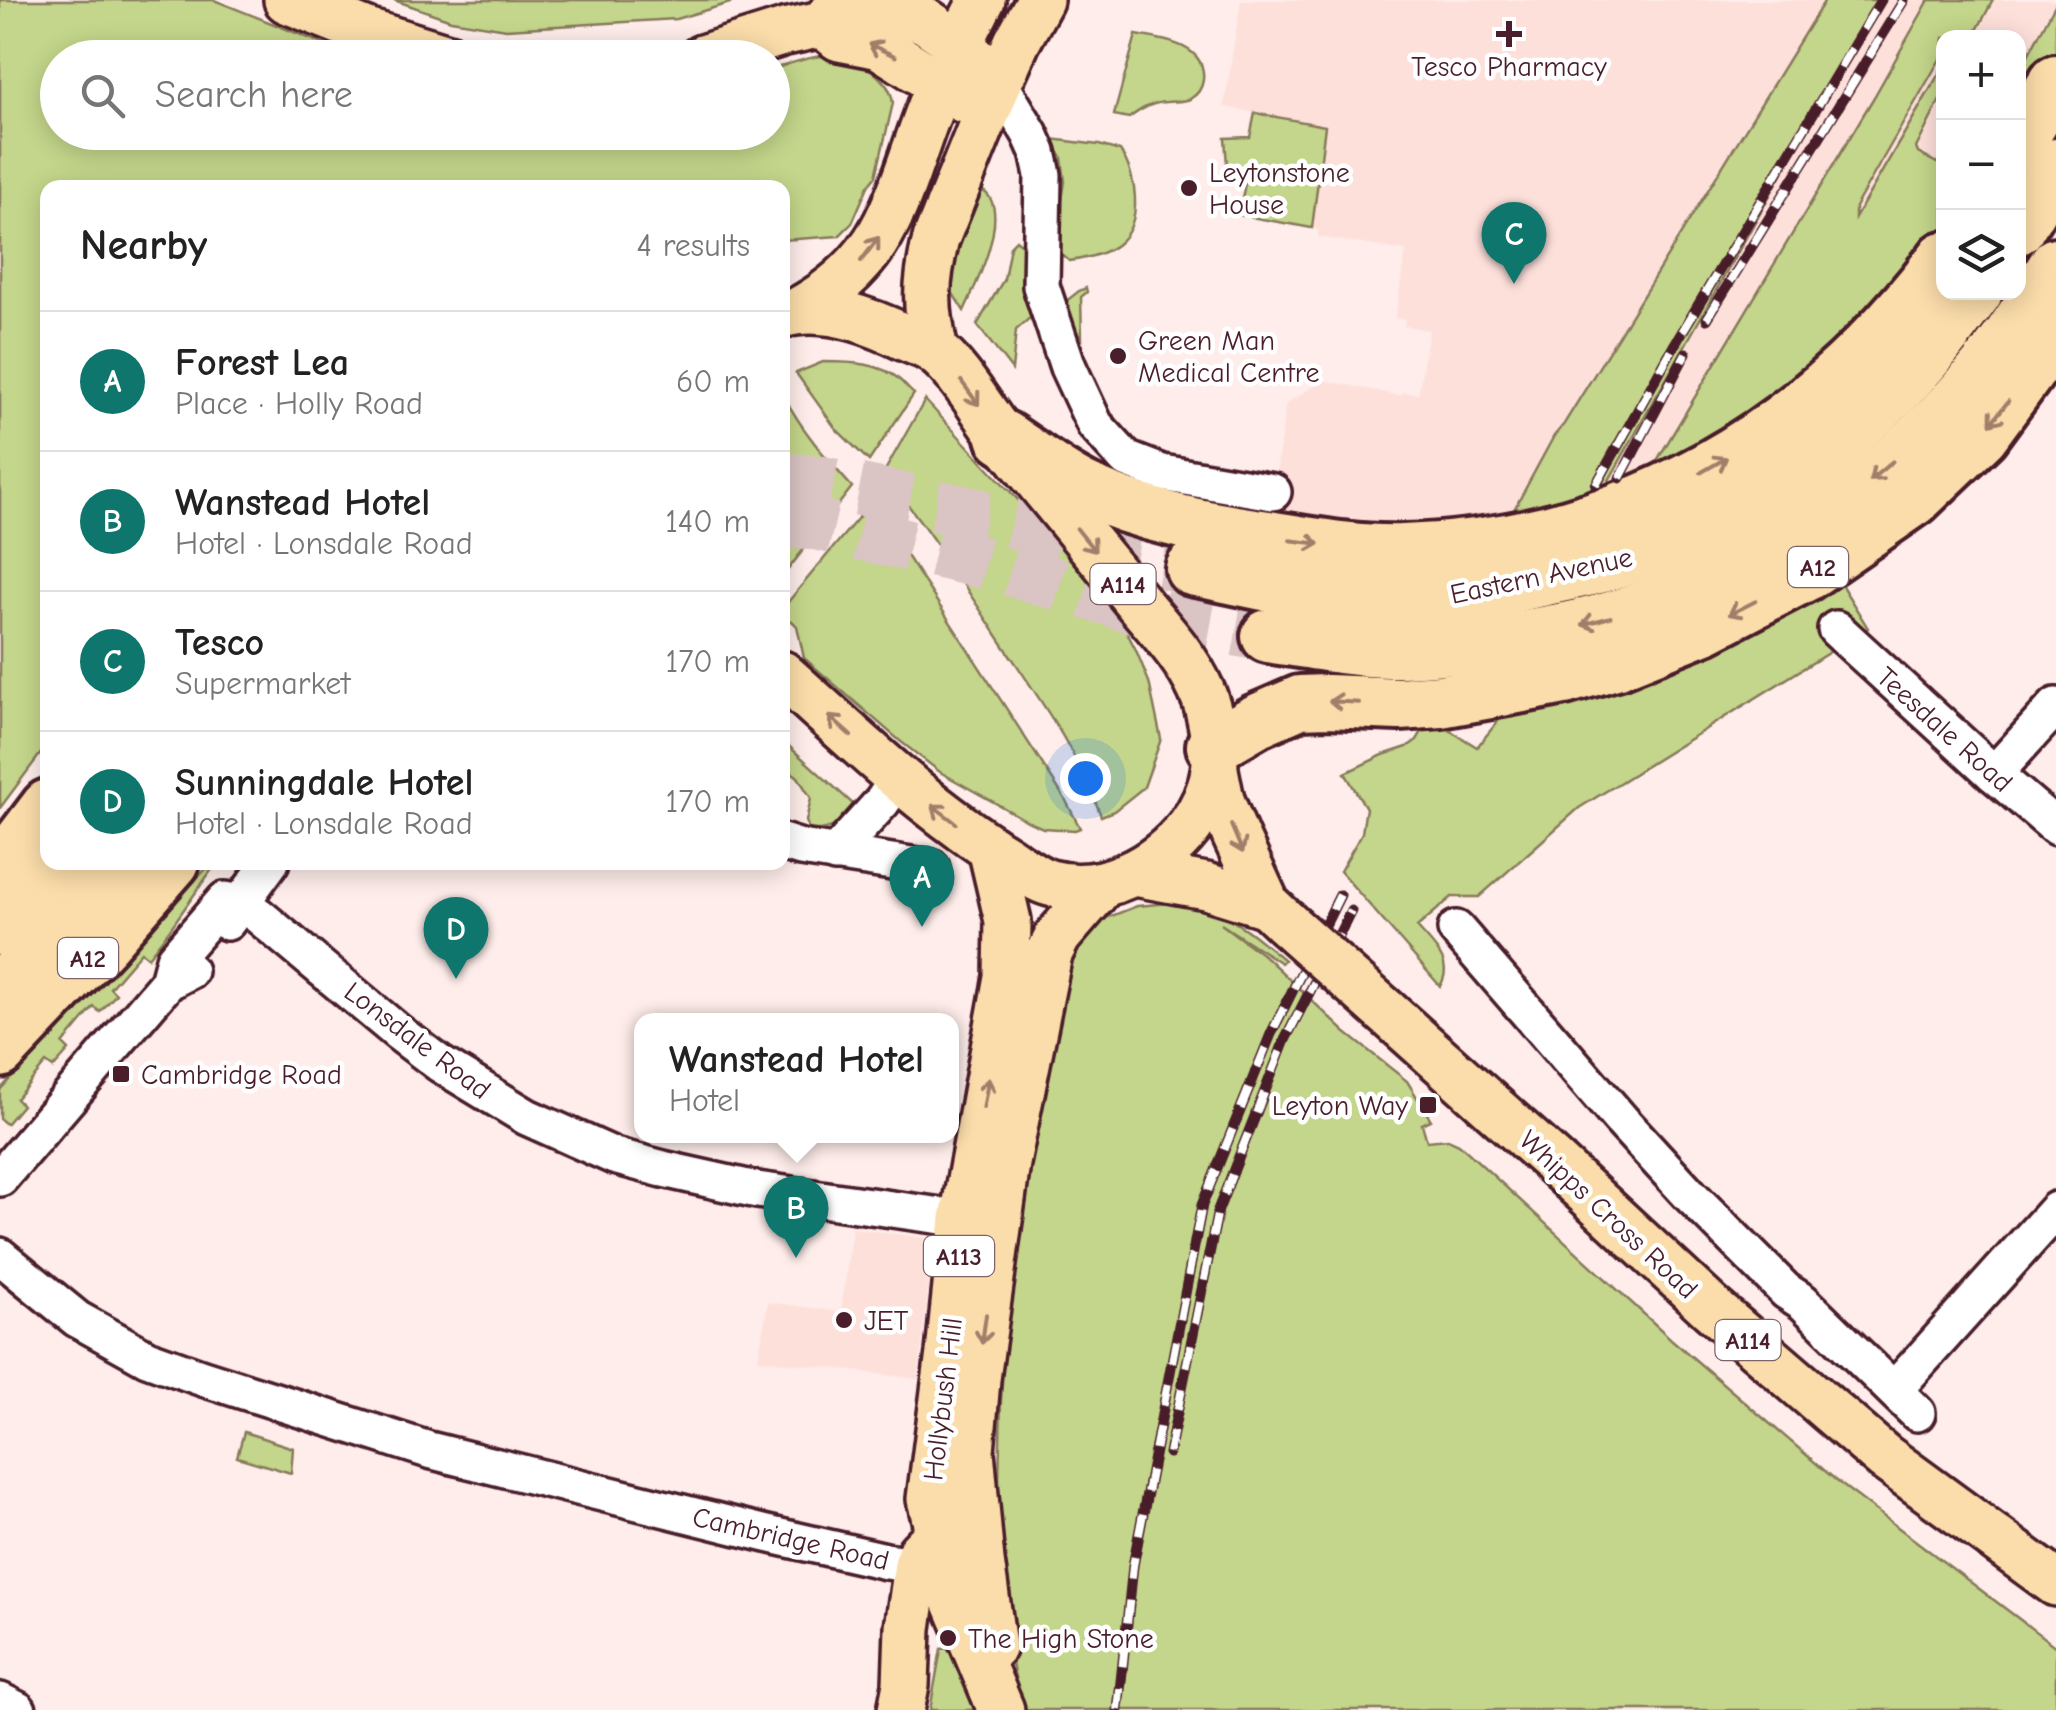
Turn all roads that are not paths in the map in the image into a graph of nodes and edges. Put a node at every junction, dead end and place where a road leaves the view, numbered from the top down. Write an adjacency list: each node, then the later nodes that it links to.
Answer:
1 (287, 0): 4 (main road)
2 (982, 0): 6 (main road)
3 (1040, 0): 8 (main road)
4 (393, 40)
5 (759, 40): 6 (main road)
6 (950, 64): 8 (main road); 15 (main road, A114, one-way to 6)
7 (2056, 81): 9 (highway)
8 (993, 99): 17 (main road); 19 (street)
9 (2026, 131)
10 (2056, 164): 11 (highway)
11 (2026, 215)
12 (2056, 264): 22 (highway, Eastern Avenue / A12, one-way to 22)
13 (1936, 269): 18 (highway, one-way to 13)
14 (1970, 300): 20 (highway, Eastern Avenue)
15 (790, 313): 17 (main road, A114)
16 (2056, 334): 25 (highway, A12, one-way to 25)
17 (935, 352): 18 (main road, A114, one-way to 18)
18 (1002, 437): 25 (main road, A114, one-way to 25)
19 (1273, 492)
20 (1192, 569)
21 (1835, 629): 26 (street, Teesdale Road)
22 (1268, 636)
23 (790, 681): 27 (main road, A114, one-way to 23)
24 (2056, 706): 26 (street)
25 (1214, 758): 39 (main road, Hollybush Hill); 41 (main road, Whipps Cross Road / A114, one-way to 41)
26 (1994, 774): 29 (street, Teesdale Road)
27 (898, 779): 31 (main road, A114, one-way to 27); 32 (street)
28 (40, 816): 34 (highway)
29 (2056, 827)
30 (790, 845): 32 (street)
31 (990, 848): 39 (main road, A114); 48 (main road, Hollybush Hill / A113, one-way to 31)
32 (835, 854): 33 (street)
33 (931, 868)
34 (0, 869)
35 (48, 870): 42 (highway)
36 (102, 870): 44 (highway, A12)
37 (167, 870): 45 (highway, A12)
38 (265, 870): 40 (street)
39 (1119, 878): 41 (main road, Whipps Cross Road / A114); 50 (main road, Hollybush Hill / A113, one-way to 50)
40 (240, 904): 46 (street); 48 (street, Lonsdale Road)
41 (1276, 913): 52 (main road, Whipps Cross Road / A114, bridge)
42 (0, 929)
43 (1456, 929): 47 (street)
44 (0, 993)
45 (0, 1051)
46 (0, 1178)
47 (2056, 1210)
48 (963, 1219): 51 (main road, Hollybush Hill / A113)
49 (0, 1256): 51 (street, Cambridge Road)
50 (971, 1451): 51 (main road, Hollybush Hill / A113); 56 (main road, Hollybush Hill)
51 (934, 1558): 53 (main road, A113); 56 (main road, Hollybush Hill)
52 (2056, 1583)
53 (903, 1697)
54 (0, 1702): 55 (street)
55 (18, 1710)
56 (1004, 1710)

